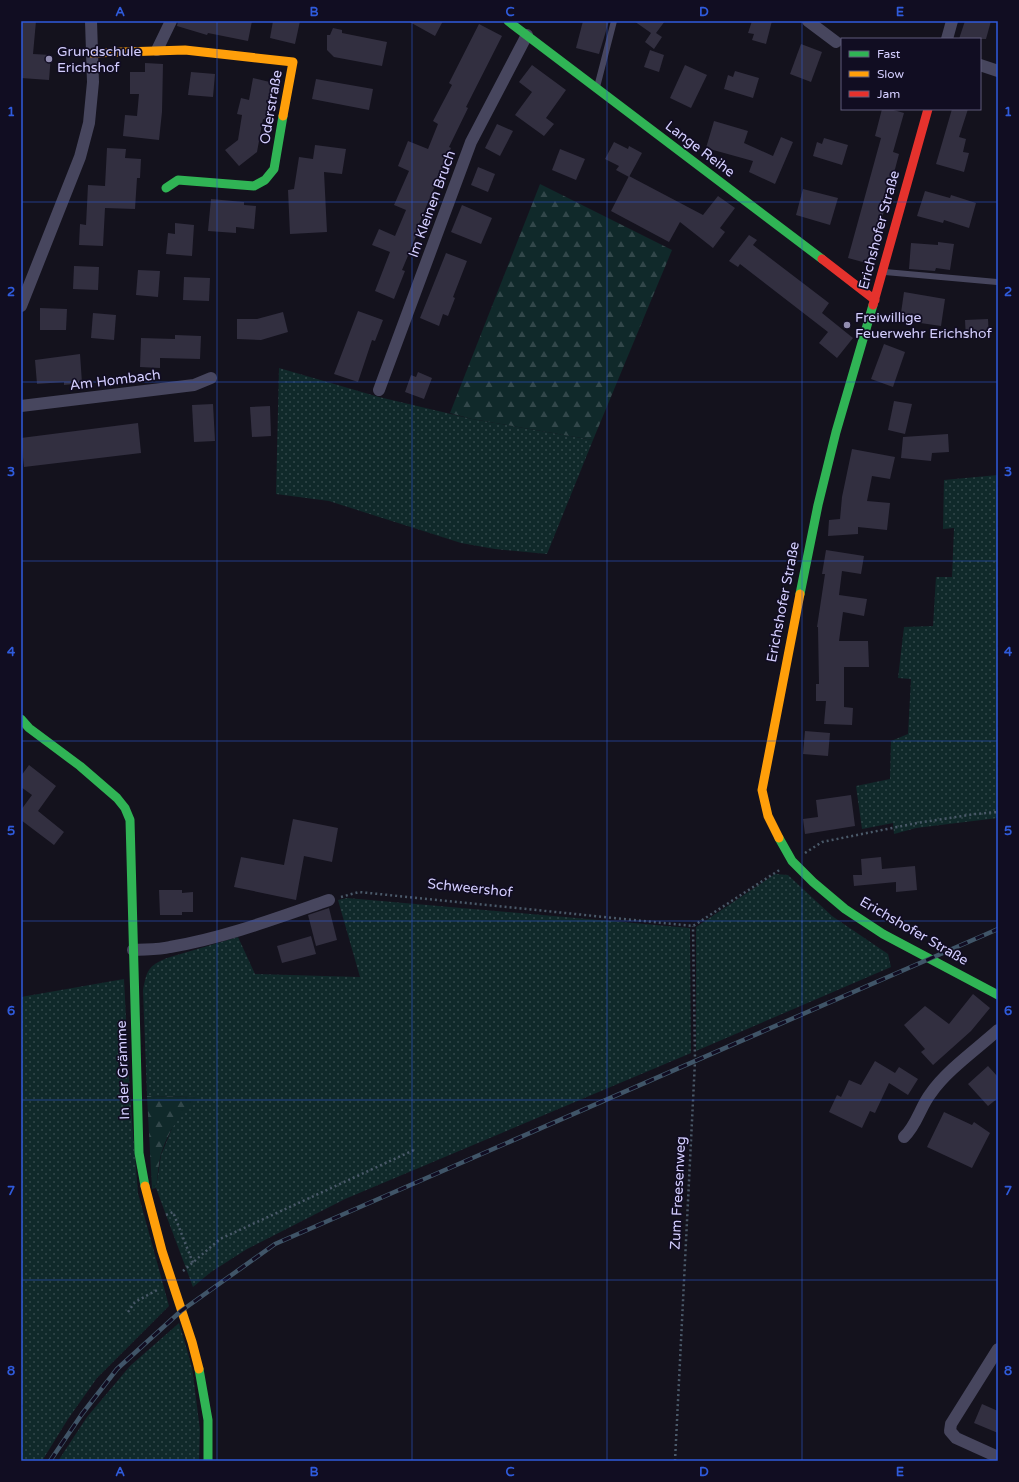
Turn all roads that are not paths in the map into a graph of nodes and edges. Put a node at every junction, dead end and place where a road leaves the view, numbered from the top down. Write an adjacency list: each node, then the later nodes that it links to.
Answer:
1 (91, 21): 11 (street)
2 (171, 21): 10 (street)
3 (508, 21): 7 (street, Lange Reihe)
4 (614, 21): 14 (lane)
5 (808, 21): 9 (street)
6 (952, 21): 8 (street)
7 (527, 35): 14 (street, Lange Reihe); 22 (street, Im Kleinen Bruch)
8 (947, 38)
9 (836, 42)
10 (157, 50): 11 (street, Oderstraße); 16 (street, Oderstraße)
11 (92, 53): 20 (street)
12 (981, 65): 13 (street)
13 (998, 71)
14 (597, 88): 19 (street, Lange Reihe)
15 (928, 110): 17 (street, Erichshofer Straße)
16 (166, 188)
17 (883, 272): 18 (lane); 19 (street, Erichshofer Straße)
18 (997, 282)
19 (875, 300): 27 (street, Erichshofer Straße)
20 (21, 306)
21 (211, 378): 23 (street, Am Hombach)
22 (379, 390)
23 (21, 406)
24 (21, 719): 26 (street, In der Grämme)
25 (329, 900): 26 (street)
26 (134, 950): 32 (street, In der Grämme)
27 (998, 995)
28 (998, 1030): 29 (street)
29 (904, 1137)
30 (998, 1349): 31 (street)
31 (998, 1457)
32 (208, 1461)

